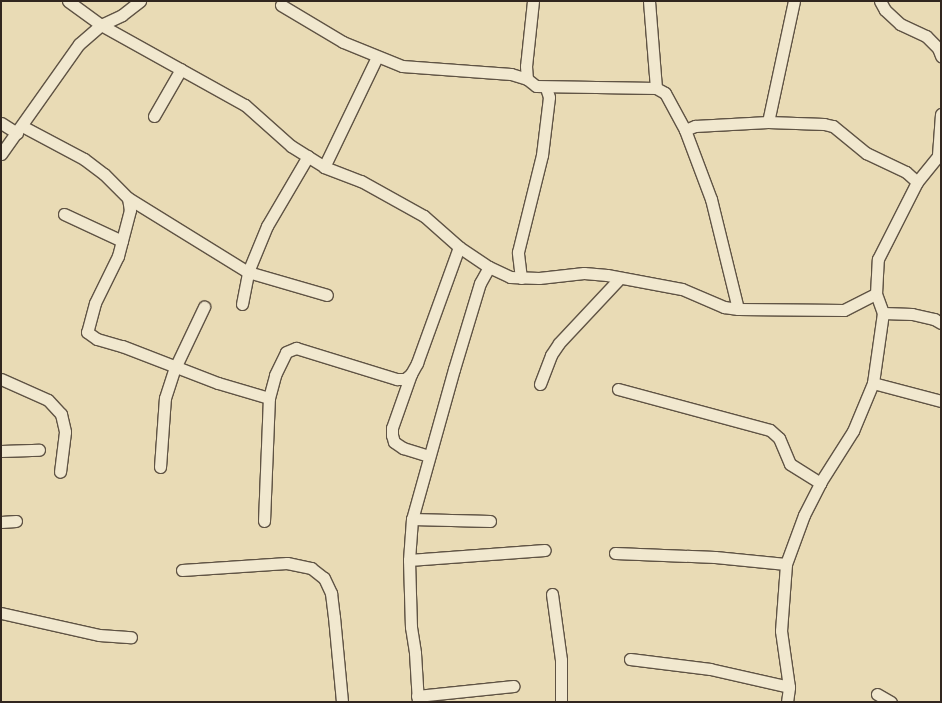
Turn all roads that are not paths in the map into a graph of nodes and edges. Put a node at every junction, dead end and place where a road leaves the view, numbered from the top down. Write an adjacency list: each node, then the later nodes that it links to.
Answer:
1 (68, 1): 8 (street)
2 (140, 1): 8 (street)
3 (533, 1): 12 (street)
4 (649, 1): 14 (street)
5 (794, 1): 17 (street)
6 (880, 1): 9 (street)
7 (281, 5): 10 (street)
8 (101, 25): 11 (street); 19 (street)
9 (941, 56)
10 (377, 57): 12 (street); 24 (street)
11 (181, 69): 16 (street); 23 (street)
12 (527, 79): 13 (street)
13 (546, 88): 14 (street); 32 (street)
14 (656, 88): 20 (street)
15 (941, 114): 22 (street)
16 (154, 116)
17 (768, 122): 20 (street); 25 (street)
18 (1, 123): 19 (street)
19 (20, 129): 21 (street); 26 (street)
20 (685, 130): 38 (street)
21 (1, 154)
22 (940, 154): 25 (street)
23 (308, 156): 24 (street); 31 (street)
24 (324, 167): 29 (street)
25 (917, 182): 34 (street)
26 (128, 198): 28 (street); 31 (street)
27 (64, 214): 28 (street)
28 (122, 241): 41 (street)
29 (459, 247): 30 (street); 42 (street)
30 (488, 267): 32 (street); 51 (street)
31 (248, 272): 35 (street); 36 (street)
32 (521, 278): 33 (street)
33 (619, 279): 38 (street); 45 (street)
34 (876, 294): 38 (street); 39 (street)
35 (327, 295)
36 (242, 304)
37 (204, 307): 41 (street)
38 (738, 309)
39 (883, 313): 40 (street); 44 (street)
40 (941, 323)
41 (175, 368): 47 (street); 52 (street)
42 (411, 374): 47 (street); 51 (street)
43 (1, 379): 53 (street)
44 (873, 383): 48 (street); 54 (street)
45 (540, 384)
46 (618, 389): 54 (street)
47 (269, 398): 57 (street)
48 (941, 401)
49 (39, 450): 50 (street)
50 (1, 451)
51 (429, 456): 55 (street)
52 (160, 467)
53 (60, 472)
54 (820, 483): 63 (street)
55 (412, 518): 58 (street); 62 (street)
56 (16, 521): 59 (street)
57 (264, 521)
58 (490, 521)
59 (1, 522)
60 (545, 550): 62 (street)
61 (615, 553): 63 (street)
62 (409, 560): 72 (street)
63 (786, 564): 70 (street)
64 (182, 570): 73 (street)
65 (552, 594): 74 (street)
66 (1, 613): 67 (street)
67 (131, 637)
68 (630, 660): 70 (street)
69 (514, 686): 72 (street)
70 (789, 687): 75 (street)
71 (877, 694): 76 (street)
72 (418, 699)
73 (342, 702)
74 (561, 702)
75 (787, 702)
76 (891, 702)

